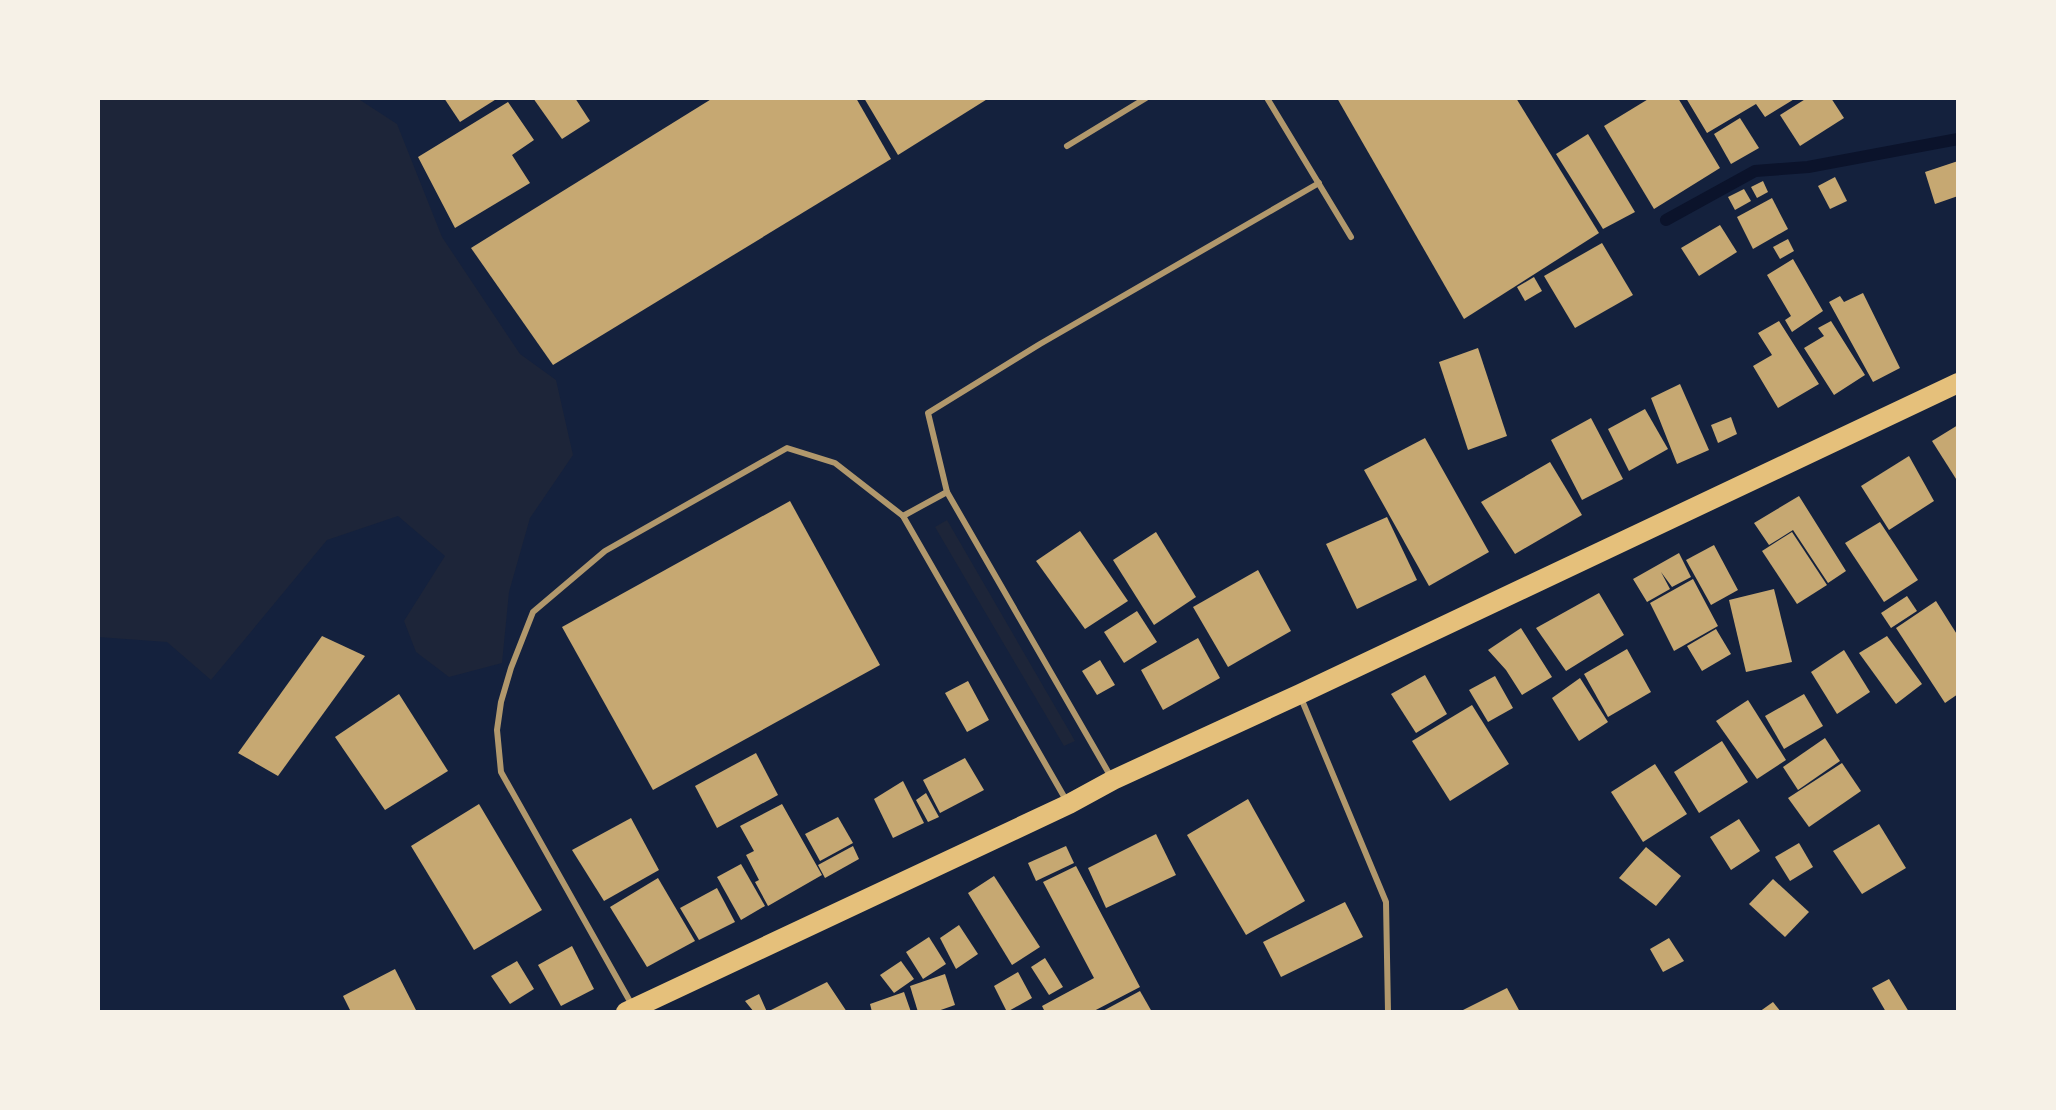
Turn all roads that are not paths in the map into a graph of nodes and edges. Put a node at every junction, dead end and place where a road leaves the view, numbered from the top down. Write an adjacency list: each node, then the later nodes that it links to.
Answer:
1 (1146, 98): 3 (lane)
2 (1267, 98): 4 (lane)
3 (1067, 146)
4 (1319, 183): 5 (lane); 7 (lane)
5 (1351, 237)
6 (1958, 383): 9 (main road)
7 (947, 492): 8 (lane); 10 (lane)
8 (903, 516): 11 (lane); 12 (lane)
9 (1300, 694): 10 (main road); 13 (lane)
10 (1113, 780): 11 (main road)
11 (1069, 804): 12 (main road)
12 (630, 1010)
13 (1388, 1012)

